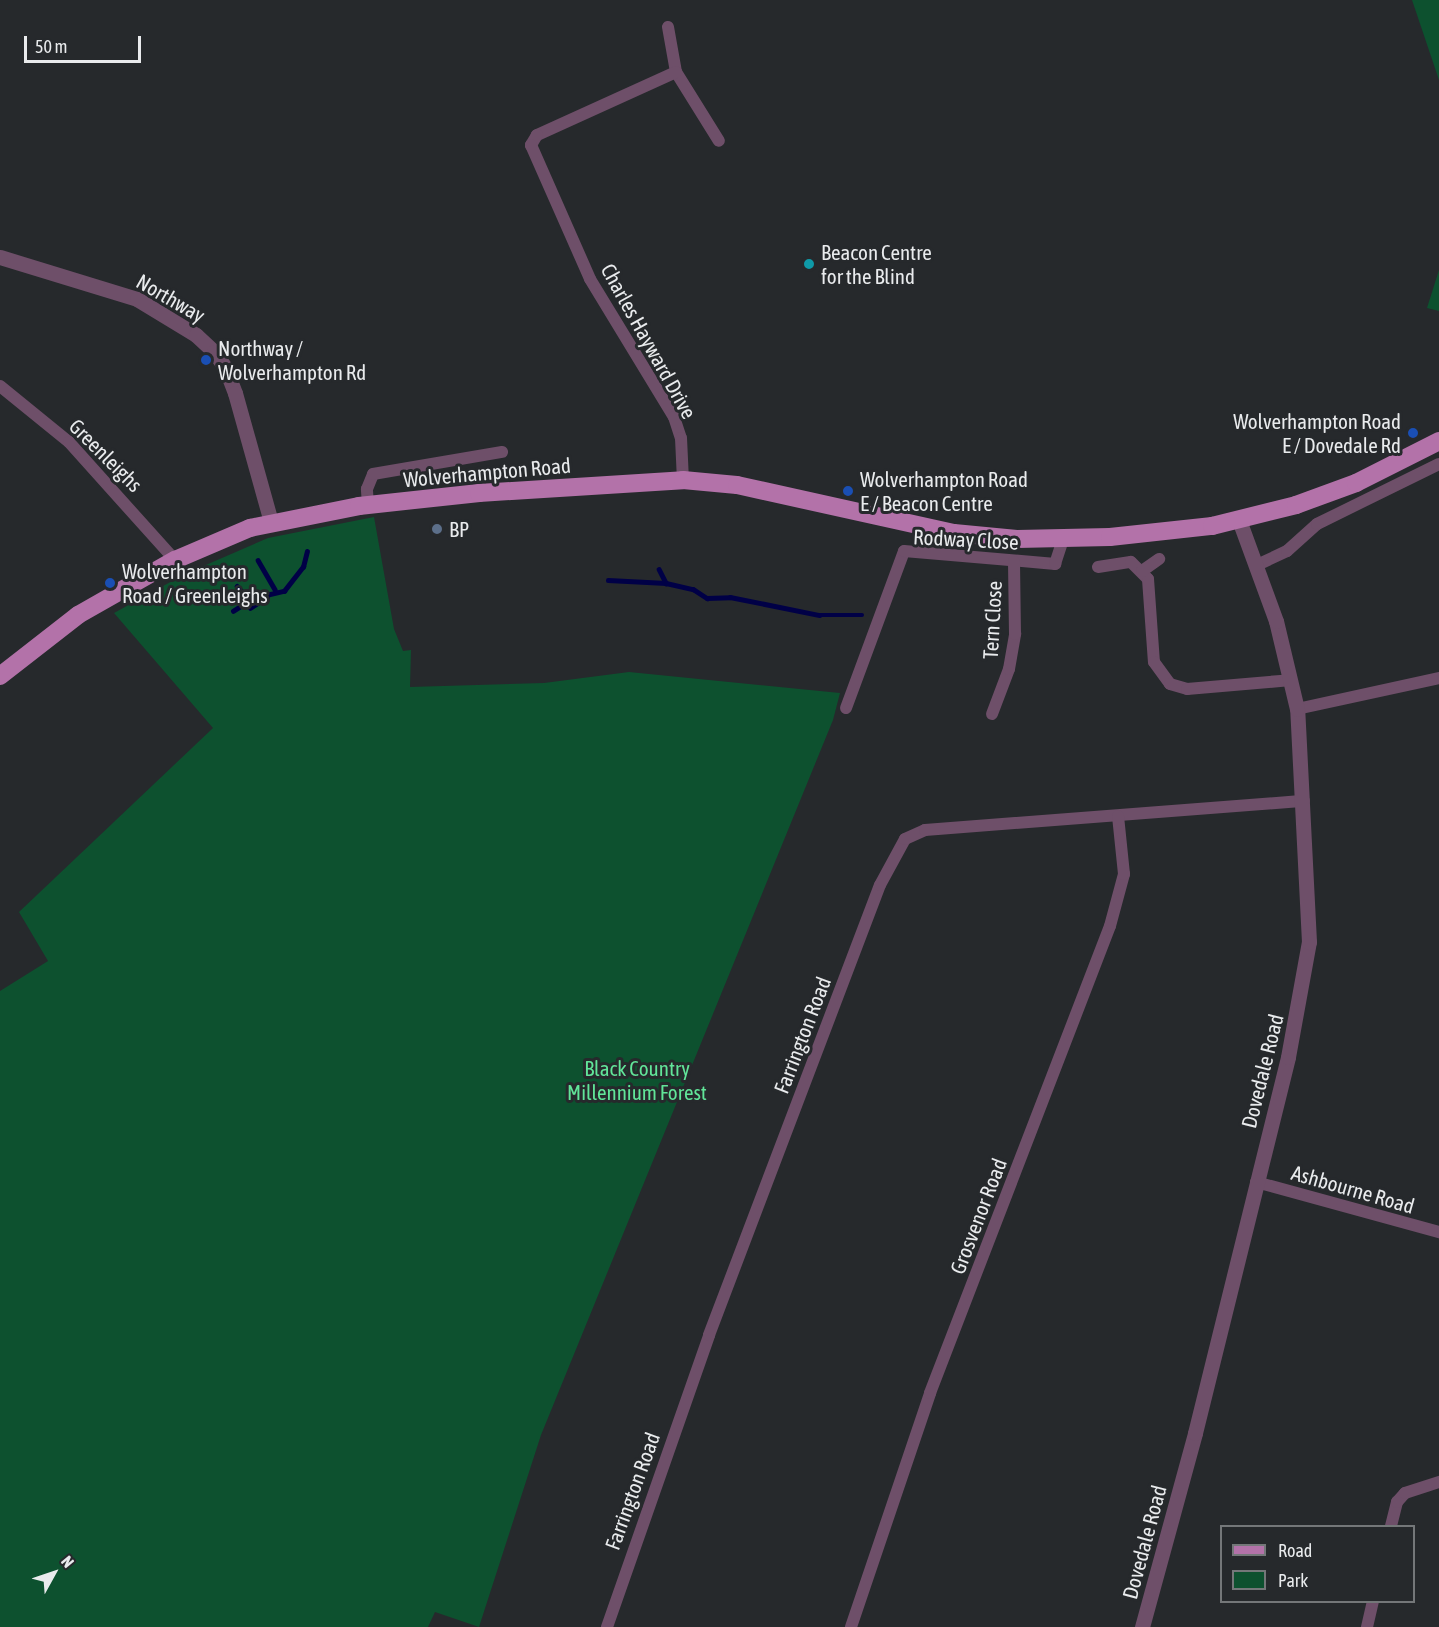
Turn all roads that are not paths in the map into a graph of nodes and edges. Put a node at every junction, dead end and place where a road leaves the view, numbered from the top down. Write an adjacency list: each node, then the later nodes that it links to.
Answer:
1 (668, 27): 2 (street)
2 (676, 72): 3 (street); 9 (street, Charles Hayward Drive)
3 (719, 141)
4 (0, 257): 12 (street, Northway)
5 (0, 386): 15 (street, Greenleighs)
6 (1439, 441): 11 (main road, Wolverhampton Road)
7 (502, 452): 10 (street)
8 (1439, 464): 17 (street)
9 (684, 480): 10 (main road, Wolverhampton Road); 13 (main road, Wolverhampton Road)
10 (368, 505): 12 (main road, Wolverhampton Road)
11 (1239, 520): 13 (main road, Wolverhampton Road); 17 (street, Dovedale Road)
12 (271, 522): 15 (main road, Wolverhampton Road)
13 (1063, 539): 16 (street, Rodway Close)
14 (1159, 559): 19 (street)
15 (175, 560): 20 (main road, Wolverhampton Road)
16 (1014, 562): 23 (street, Rodway Close); 25 (street, Tern Close)
17 (1257, 566): 22 (street, Dovedale Road)
18 (1098, 567): 19 (street)
19 (1142, 571): 22 (street)
20 (0, 676)
21 (1439, 678): 24 (street)
22 (1291, 680): 24 (street, Dovedale Road)
23 (846, 708)
24 (1297, 709): 26 (street, Dovedale Road)
25 (992, 714)
26 (1304, 801): 27 (street, Farrington Road); 28 (street, Dovedale Road)
27 (1118, 816): 33 (street, Farrington Road); 34 (street, Grosvenor Road)
28 (1256, 1182): 29 (street, Ashbourne Road); 35 (street, Dovedale Road)
29 (1439, 1232)
30 (1439, 1482): 31 (street)
31 (1391, 1525)
32 (1373, 1603): 36 (street)
33 (608, 1627)
34 (851, 1627)
35 (1142, 1627)
36 (1367, 1627)

